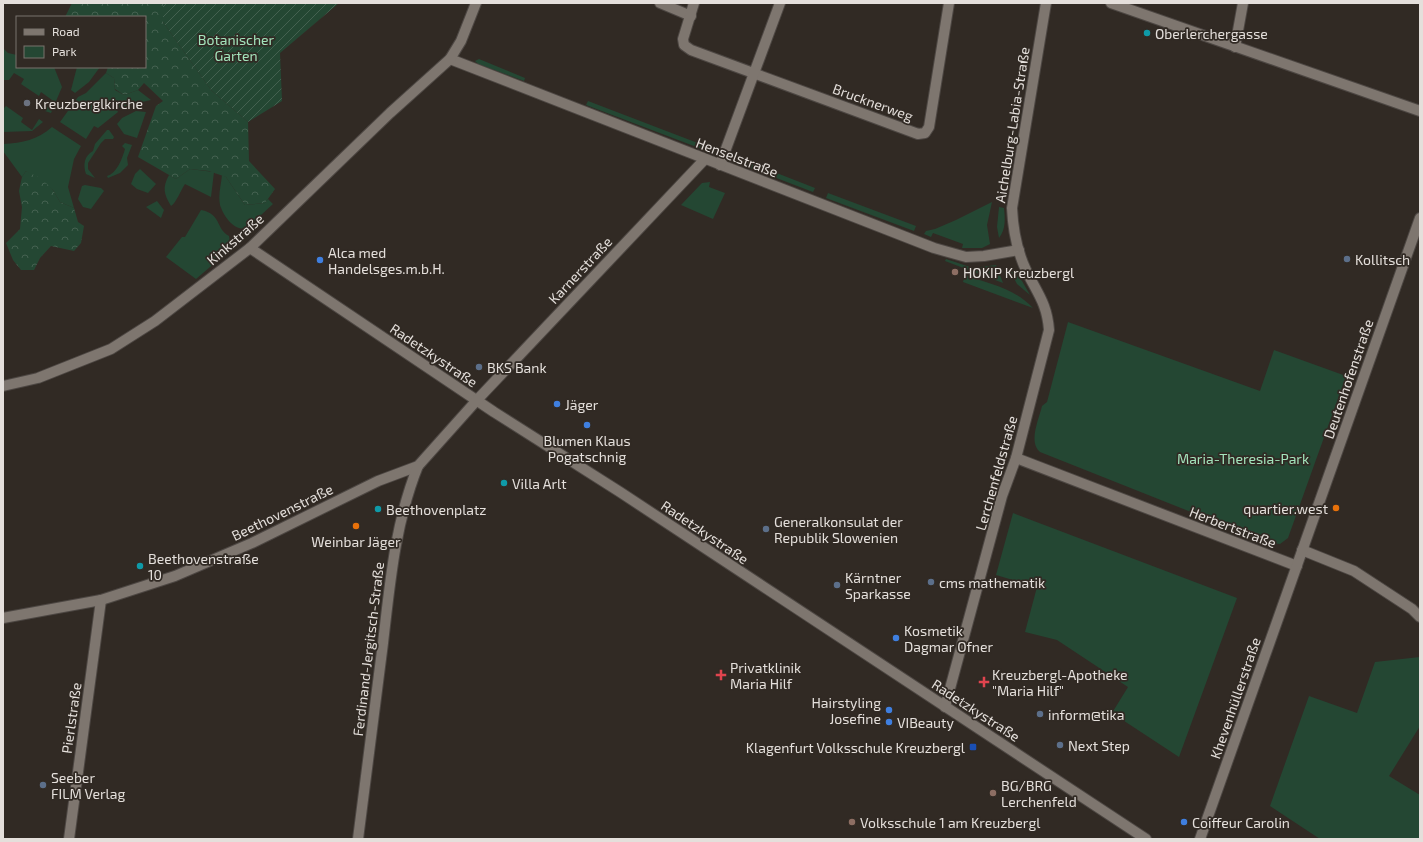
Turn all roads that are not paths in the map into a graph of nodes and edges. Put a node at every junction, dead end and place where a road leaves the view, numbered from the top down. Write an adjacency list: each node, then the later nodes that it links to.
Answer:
1 (476, 3): 11 (street, Kinkstraße)
2 (660, 3): 9 (street)
3 (694, 3): 9 (street)
4 (780, 3): 12 (street)
5 (950, 3): 12 (street, Brucknerweg)
6 (1045, 3): 18 (street, Aichelburg-Labia-Straße)
7 (1111, 3): 10 (street)
8 (1243, 3): 10 (street)
9 (691, 16): 12 (street)
10 (1235, 47): 13 (street)
11 (450, 59): 14 (street, Henselstraße); 17 (street, Kinkstraße)
12 (754, 74): 15 (street)
13 (1420, 111)
14 (705, 159): 15 (street, Henselstraße); 20 (street, Karnerstraße)
15 (720, 165): 18 (street, Henselstraße)
16 (1420, 218): 23 (street, Deutenhofenstraße)
17 (250, 248): 19 (street, Kinkstraße); 20 (street, Radetzkystraße)
18 (1019, 250): 21 (street, Lerchenfeldstraße)
19 (3, 386)
20 (477, 400): 22 (street, Beethovenstraße); 28 (street, Radetzkystraße)
21 (1016, 458): 24 (street, Herbertstraße); 28 (street, Lerchenfeldstraße)
22 (418, 466): 25 (street, Beethovenstraße); 30 (street, Ferdinand-Jergitsch-Straße)
23 (1302, 550): 24 (street); 26 (street)
24 (1297, 566): 32 (street, Khevenhüllerstraße)
25 (101, 600): 27 (street, Beethovenstraße); 29 (street, Pierlstraße)
26 (1420, 617)
27 (3, 618)
28 (945, 707): 31 (street, Radetzkystraße)
29 (69, 839)
30 (358, 839)
31 (1146, 839)
32 (1200, 839)

